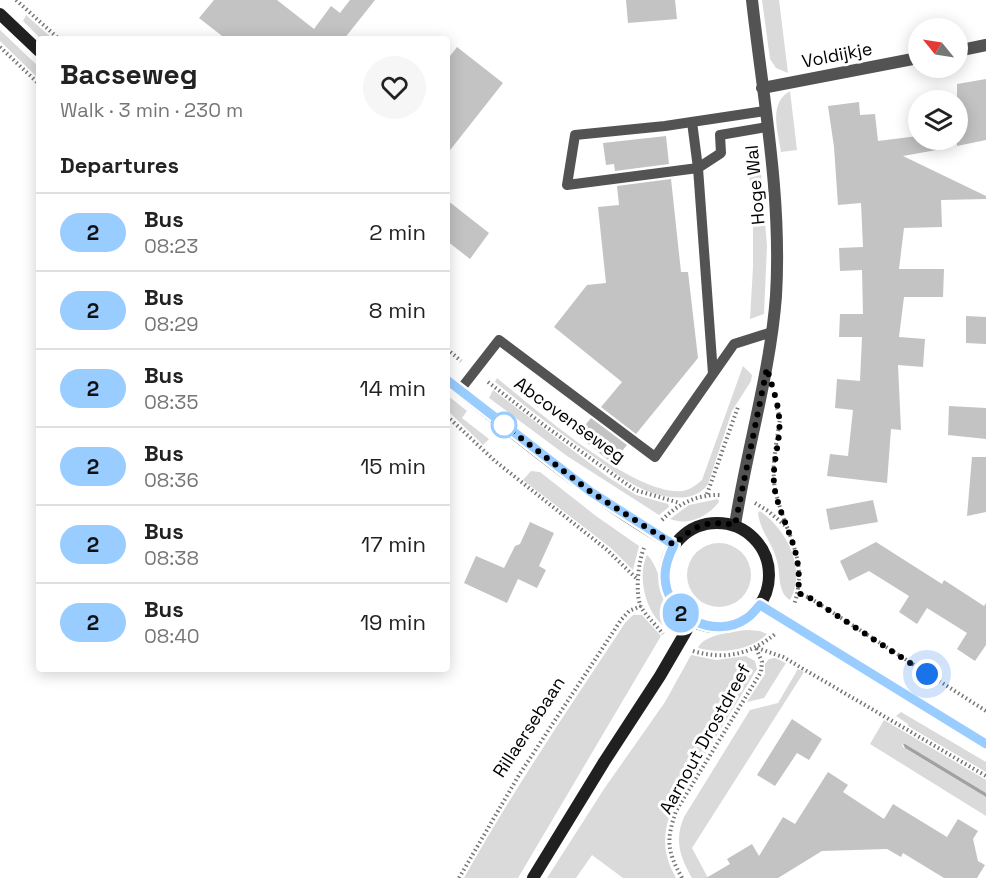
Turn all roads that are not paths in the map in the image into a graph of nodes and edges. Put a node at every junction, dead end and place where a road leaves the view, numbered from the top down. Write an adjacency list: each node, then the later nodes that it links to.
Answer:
1 (752, 0): 7 (street, Hoge Wal)
2 (0, 14): 4 (street)
3 (986, 45): 5 (street)
4 (36, 48)
5 (968, 49)
6 (908, 60): 7 (street, Voldijkje)
7 (762, 88): 8 (street, Hoge Wal)
8 (765, 111): 9 (lane); 10 (street, Hoge Wal)
9 (692, 122): 11 (lane); 11 (lane)
10 (767, 127): 11 (lane); 12 (street, Hoge Wal)
11 (698, 168): 13 (lane)
12 (772, 332): 13 (lane); 16 (street, Hoge Wal)
13 (713, 374): 15 (lane)
14 (450, 382): 15 (street)
15 (460, 390): 17 (street)
16 (735, 525): 17 (street); 18 (street)
17 (674, 545): 19 (street)
18 (760, 605): 19 (street); 20 (street)
19 (692, 621): 21 (street)
20 (986, 744)
21 (533, 878)

